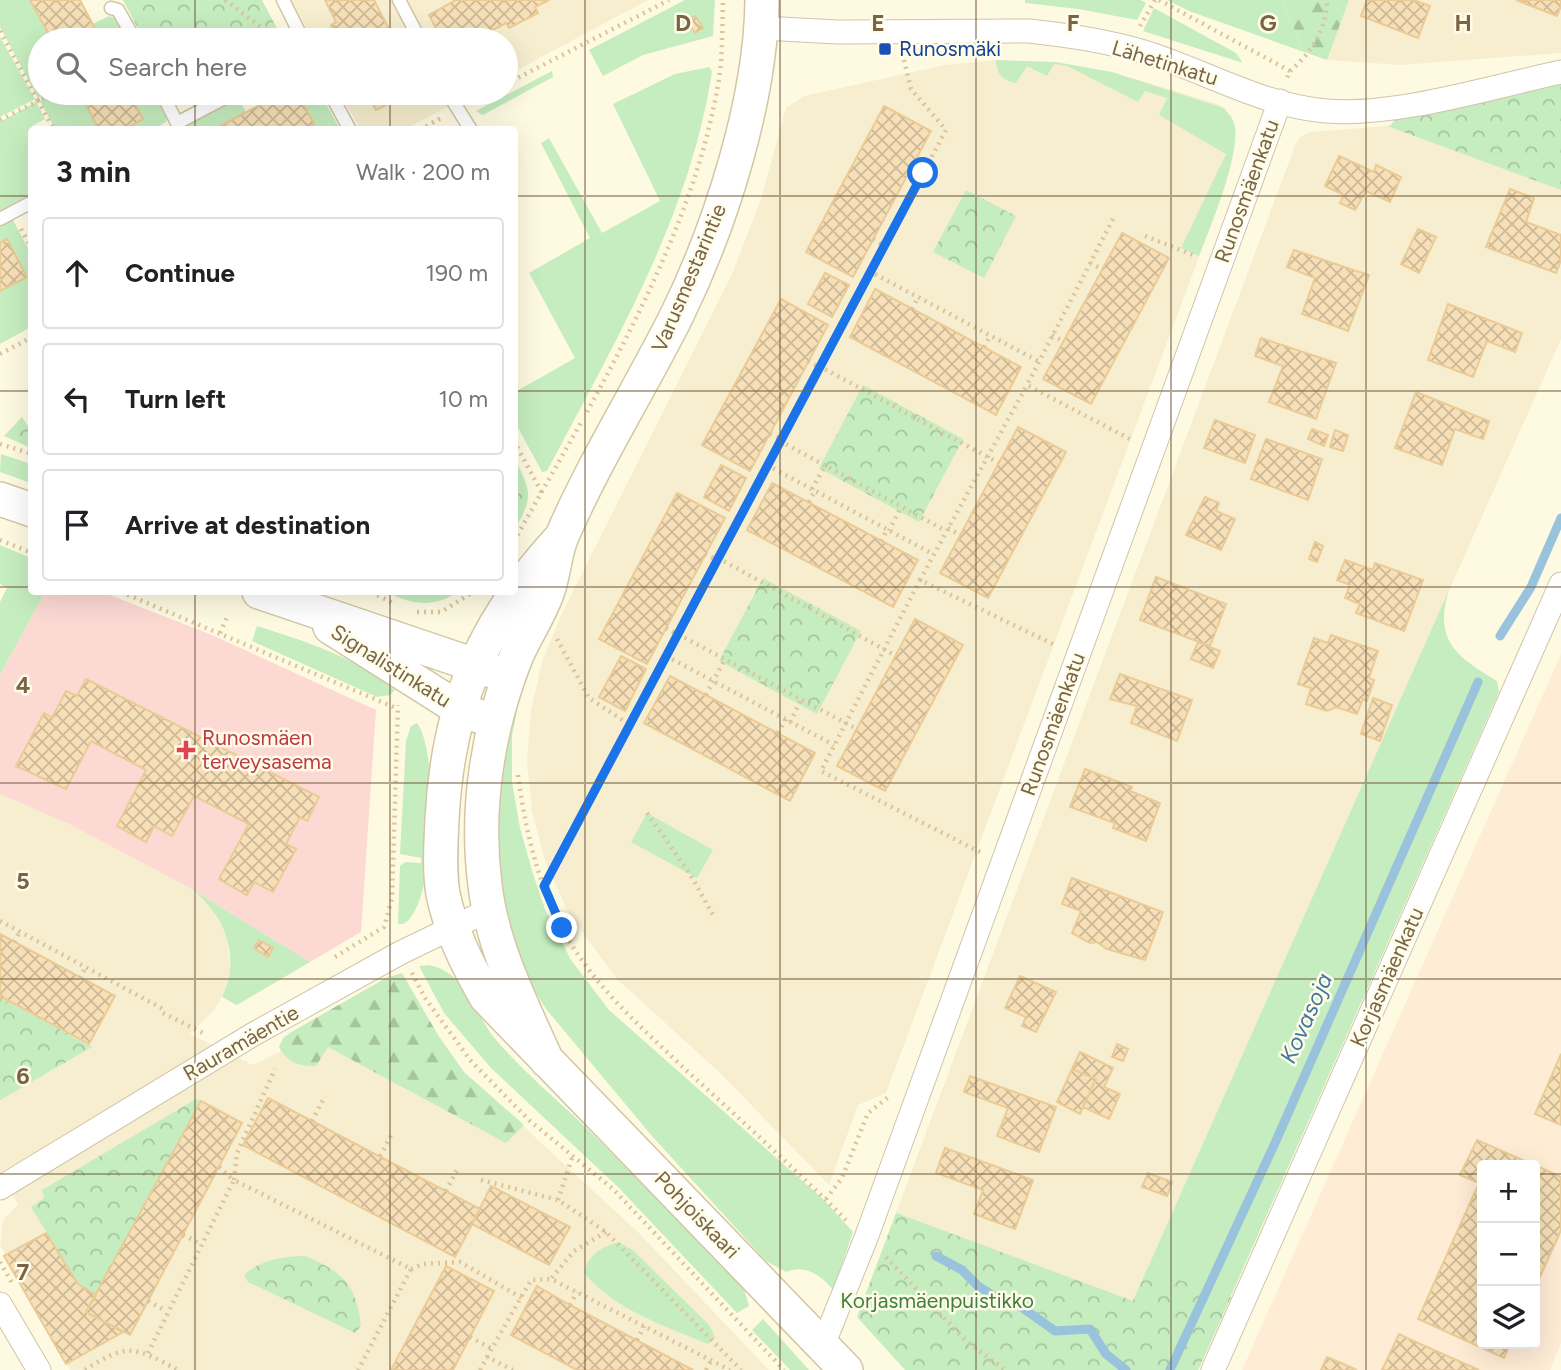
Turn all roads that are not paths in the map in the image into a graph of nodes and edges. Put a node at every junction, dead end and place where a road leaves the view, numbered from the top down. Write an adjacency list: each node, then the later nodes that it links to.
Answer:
1 (283, 0): 6 (lane)
2 (405, 2): 7 (lane)
3 (111, 8): 5 (lane)
4 (762, 14): 9 (street, Lähetinkatu); 22 (street, Varusmestarintie)
5 (128, 28)
6 (297, 28)
7 (415, 28)
8 (1561, 72): 9 (street, Lähetinkatu)
9 (1280, 101): 37 (street, Runosmäenkatu)
10 (168, 105): 14 (lane)
11 (211, 105): 14 (lane)
12 (336, 105): 16 (lane)
13 (455, 105): 17 (lane)
14 (177, 123): 15 (lane)
15 (172, 126)
16 (348, 126)
17 (469, 126)
18 (28, 204): 19 (lane)
19 (0, 219)
20 (0, 499): 21 (street)
21 (28, 509)
22 (561, 538): 24 (street, Varusmestarintie); 29 (street, Varusmestarintie)
23 (1561, 584): 40 (street, Korjasmäenkatu)
24 (518, 588)
25 (268, 595): 27 (street, Signalistinkatu)
26 (514, 595): 28 (street, Varusmestarintie)
27 (293, 603): 28 (street, Signalistinkatu); 30 (street, Signalistinkatu)
28 (474, 663): 29 (street, Signalistinkatu); 30 (street, Varusmestarintie)
29 (509, 677): 31 (street, Varusmestarintie)
30 (458, 708): 31 (street, Signalistinkatu); 33 (street, Pohjoiskaari)
31 (494, 722): 32 (street, Pohjoiskaari)
32 (489, 910): 33 (street, Rauramäentie); 34 (street, Pohjoiskaari)
33 (452, 928): 34 (street, Pohjoiskaari); 35 (street, Rauramäentie)
34 (547, 1060): 37 (street, Pohjoiskaari)
35 (0, 1188)
36 (0, 1304): 38 (street)
37 (823, 1345): 39 (street, Pohjoiskaari)
38 (39, 1370)
39 (846, 1370)
40 (1213, 1370)

